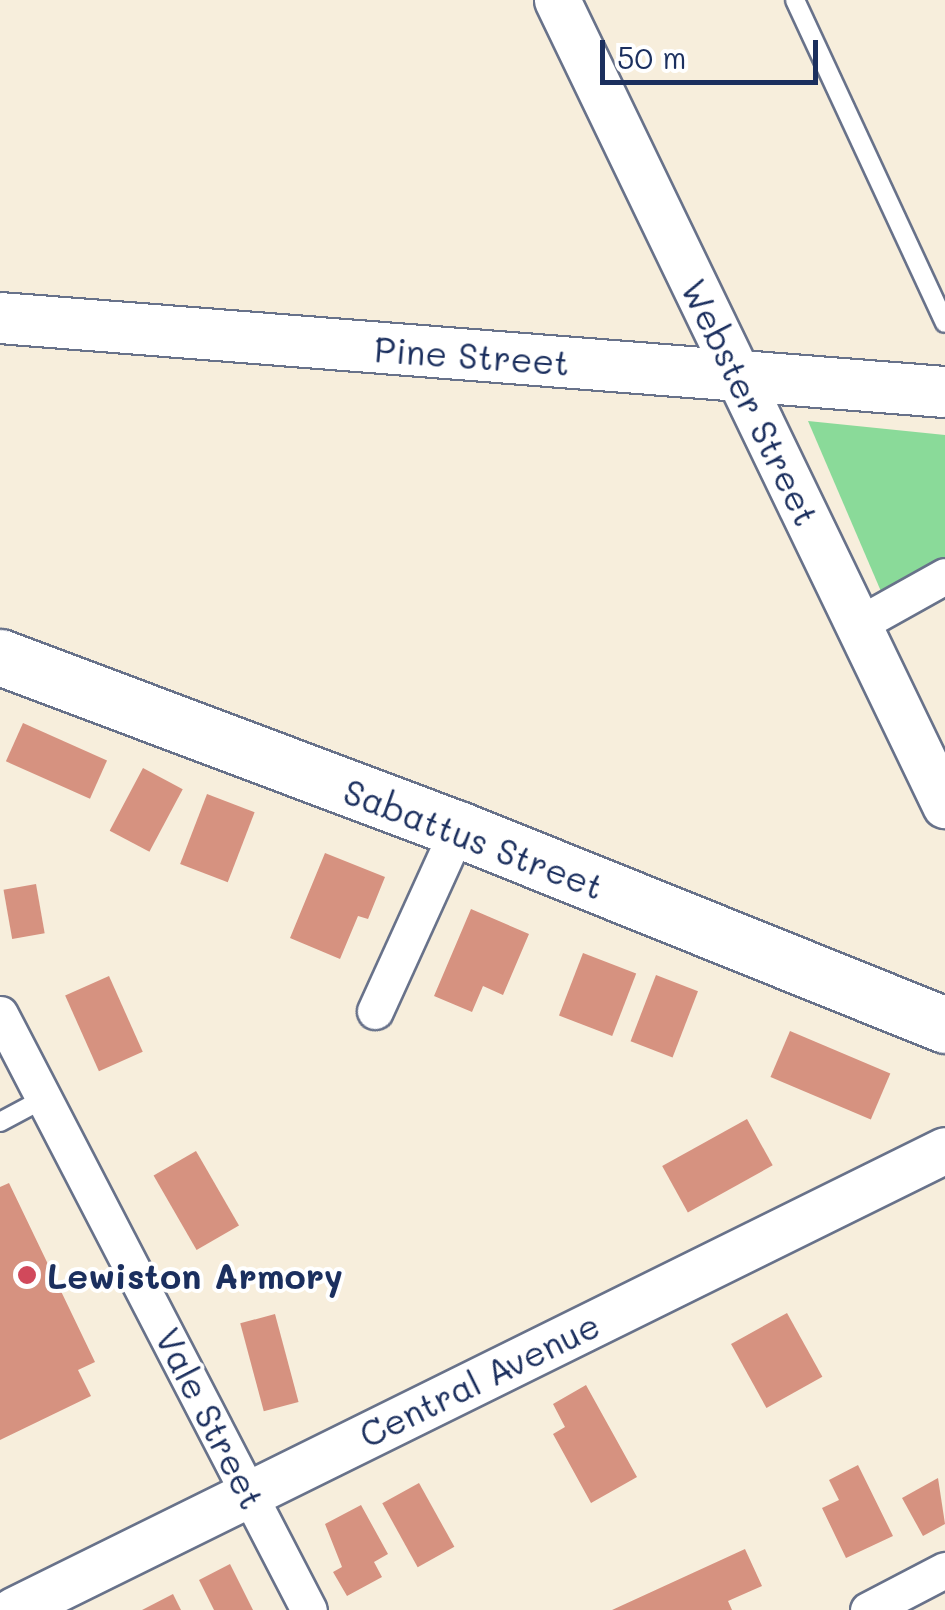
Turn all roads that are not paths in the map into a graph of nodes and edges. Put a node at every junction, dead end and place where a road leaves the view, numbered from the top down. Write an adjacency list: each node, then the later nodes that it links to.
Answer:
1 (557, 0): 5 (street, Webster Street)
2 (794, 0): 4 (lane)
3 (0, 318): 5 (main road, Pine Street)
4 (945, 323)
5 (738, 376): 6 (main road, Pine Street); 8 (street, Webster Street)
6 (945, 392)
7 (945, 576): 8 (street)
8 (859, 624): 10 (street, Webster Street)
9 (3, 668): 11 (main road, Sabattus Street)
10 (945, 805)
11 (458, 830): 12 (street); 14 (main road, Sabattus Street)
12 (375, 1011)
13 (0, 1014): 15 (street, Vale Street)
14 (945, 1025)
15 (45, 1098): 16 (lane); 18 (street, Vale Street)
16 (0, 1122)
17 (945, 1150): 18 (street, Central Avenue)
18 (250, 1493): 20 (street, Central Avenue); 21 (street, Vale Street)
19 (945, 1570): 22 (street)
20 (14, 1610)
21 (309, 1610)
22 (868, 1610)

